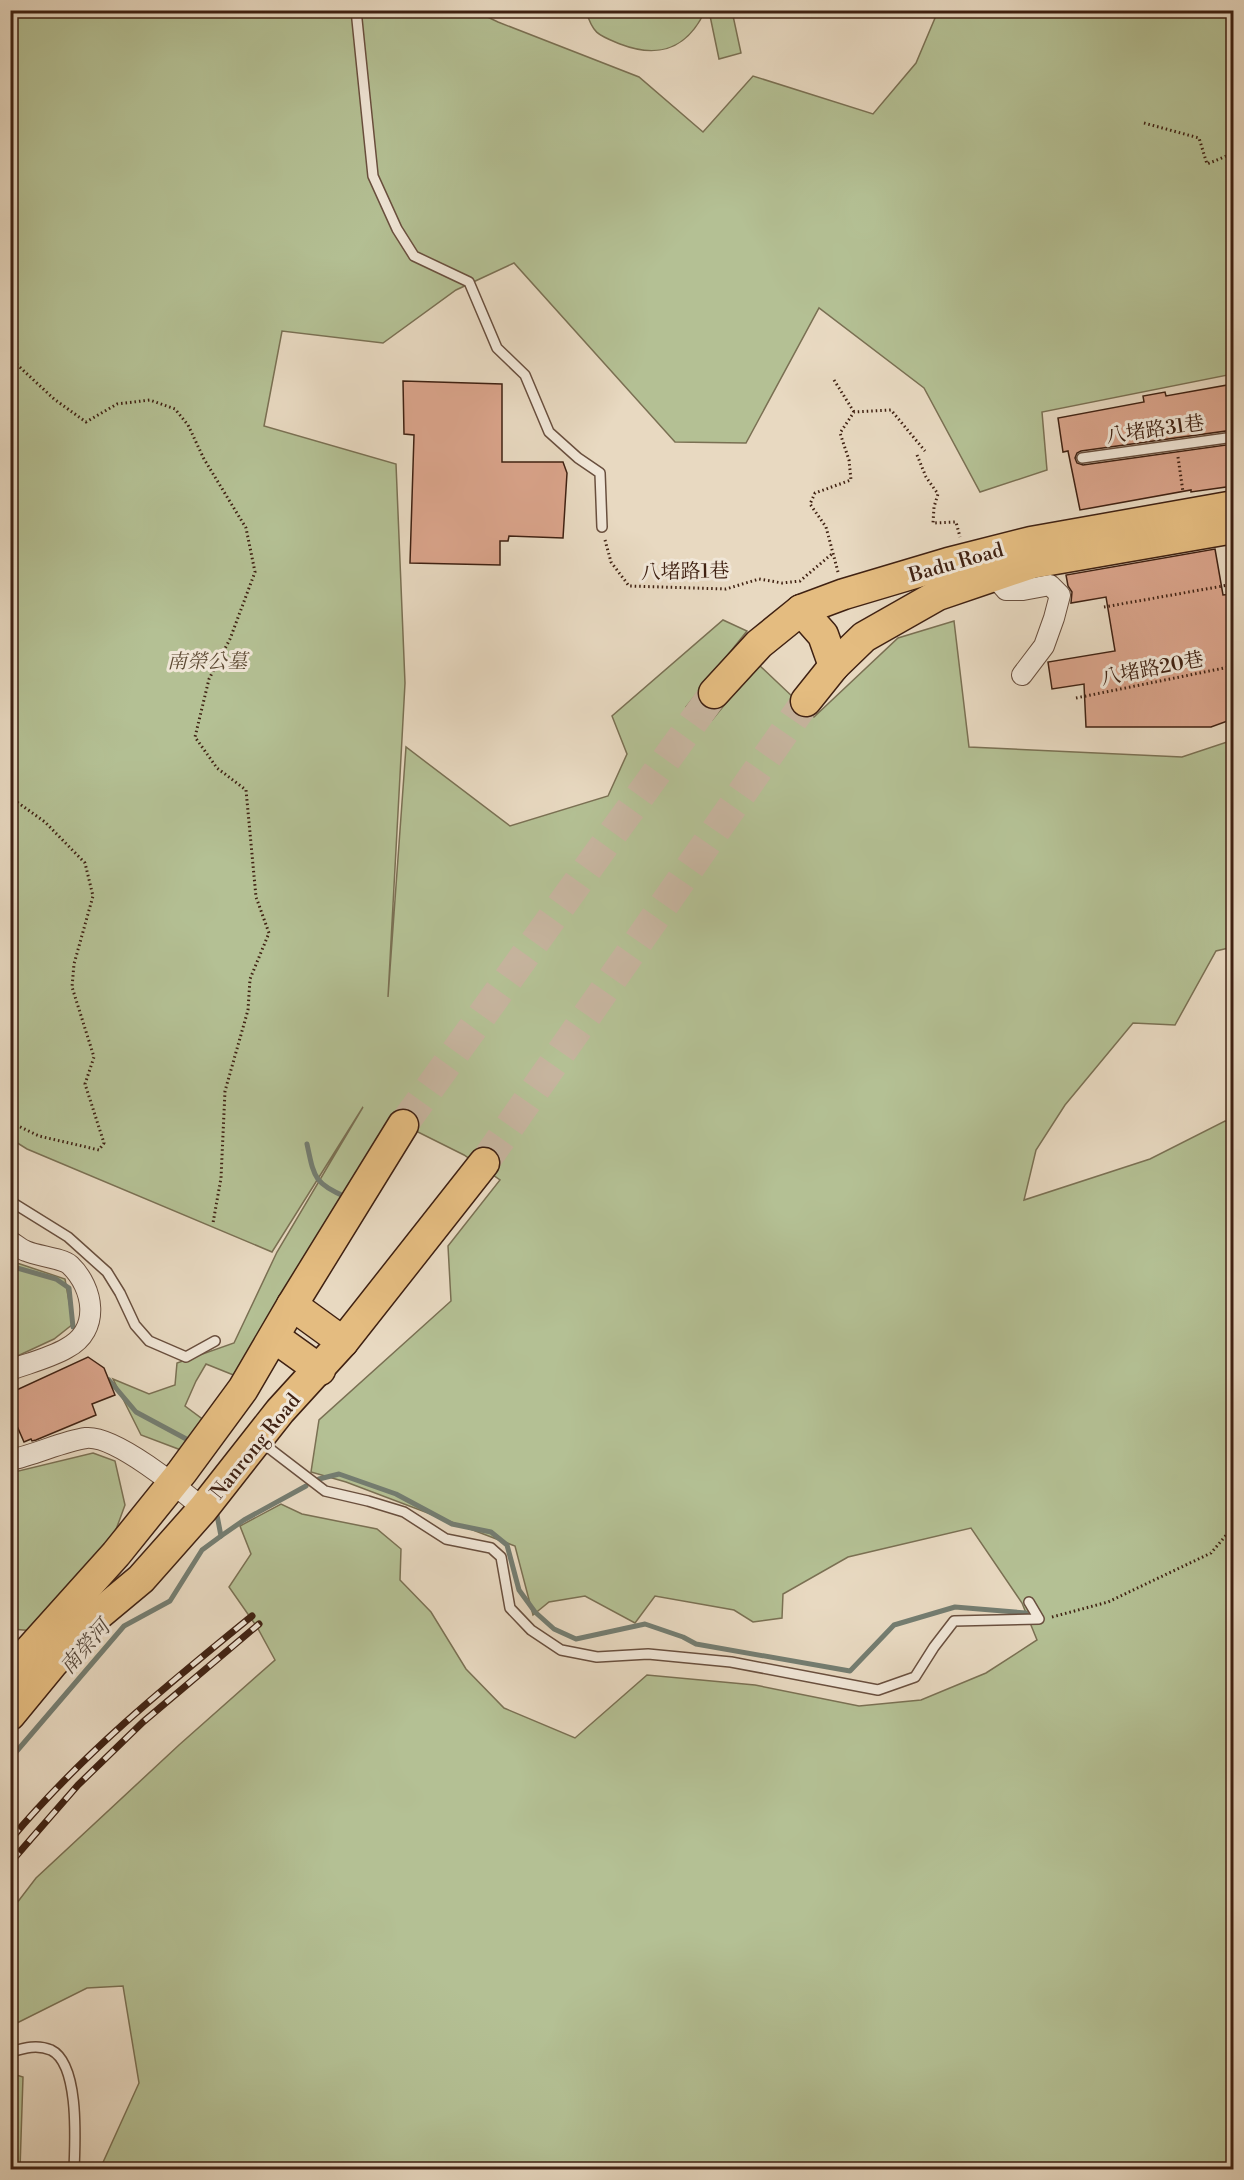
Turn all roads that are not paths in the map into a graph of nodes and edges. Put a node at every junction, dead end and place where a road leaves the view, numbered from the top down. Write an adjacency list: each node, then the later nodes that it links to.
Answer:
1 (356, 10): 5 (lane)
2 (1233, 437): 3 (lane, 八堵路31巷)
3 (1082, 458)
4 (1233, 506): 8 (main road, Badu Road)
5 (602, 527)
6 (1233, 528): 7 (main road, Badu Road)
7 (993, 575): 10 (main road, Badu Road); 12 (street)
8 (844, 594): 9 (main road, Badu Road); 10 (main road)
9 (801, 610): 11 (main road); 13 (main road, Badu Road)
10 (864, 637): 11 (main road, Badu Road)
11 (834, 666): 14 (main road, Badu Road)
12 (1022, 675)
13 (714, 693)
14 (807, 701)
15 (403, 1125): 19 (main road, Nanrong Road)
16 (484, 1163): 22 (main road, Nanrong Road)
17 (10, 1201): 21 (lane)
18 (10, 1241): 23 (street)
19 (292, 1305): 20 (main road, Nanrong Road); 22 (main road)
20 (274, 1337): 24 (main road); 27 (main road, Nanrong Road)
21 (215, 1341)
22 (343, 1342): 24 (main road, Nanrong Road)
23 (10, 1370)
24 (320, 1370): 25 (main road, Nanrong Road)
25 (257, 1439): 28 (main road, Nanrong Road); 29 (lane)
26 (10, 1460): 27 (street)
27 (174, 1483): 28 (street); 30 (main road, Nanrong Road)
28 (204, 1509): 31 (main road, Nanrong Road)
29 (1029, 1602)
30 (10, 1672)
31 (10, 1716)
32 (10, 2052): 33 (lane)
33 (74, 2169)

